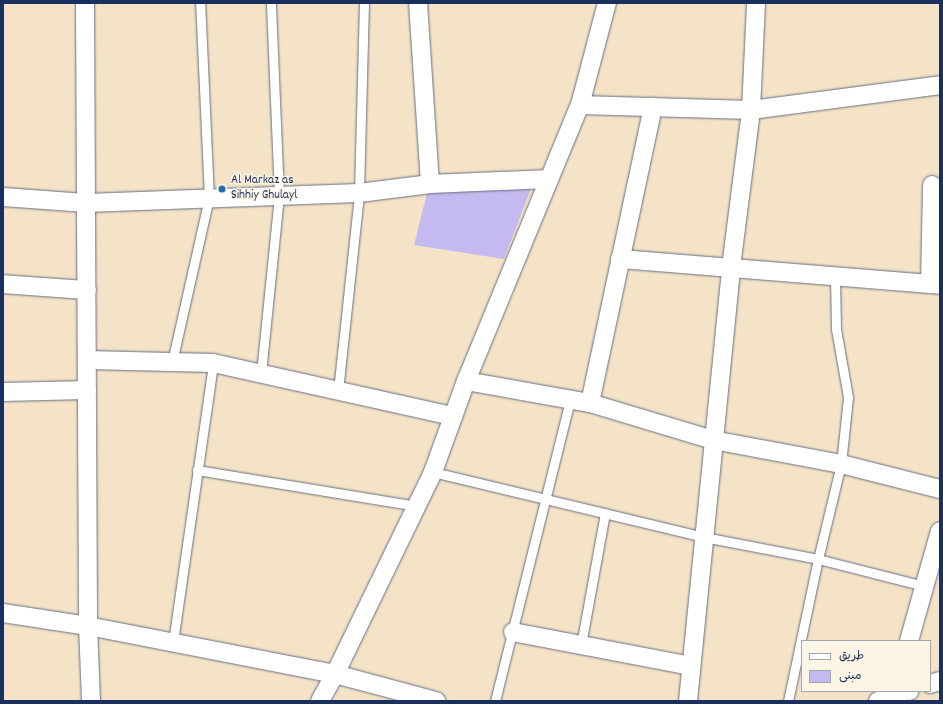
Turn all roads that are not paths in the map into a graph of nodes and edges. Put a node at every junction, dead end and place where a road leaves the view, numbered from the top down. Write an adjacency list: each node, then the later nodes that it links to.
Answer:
1 (85, 3): 19 (street)
2 (200, 3): 18 (lane)
3 (271, 3): 16 (lane)
4 (364, 3): 15 (lane)
5 (418, 3): 13 (street)
6 (607, 3): 9 (street)
7 (756, 3): 11 (street)
8 (940, 85): 11 (street)
9 (580, 105): 10 (street); 12 (street)
10 (653, 107): 11 (street); 20 (street)
11 (750, 110): 21 (street)
12 (549, 178): 13 (street); 30 (street)
13 (430, 184): 15 (street)
14 (932, 185): 24 (street)
15 (359, 193): 16 (street); 32 (lane)
16 (279, 196): 18 (street); 29 (lane)
17 (3, 197): 19 (street)
18 (209, 198): 19 (street); 27 (lane)
19 (86, 203): 25 (street)
20 (620, 259): 21 (street); 35 (street)
21 (731, 267): 22 (street); 37 (street)
22 (835, 276): 24 (street); 38 (lane)
23 (3, 284): 25 (street)
24 (935, 285)
25 (87, 290): 26 (street)
26 (87, 360): 27 (street); 31 (street)
27 (172, 362): 28 (street)
28 (213, 363): 29 (street); 39 (lane)
29 (261, 373): 32 (street)
30 (466, 381): 34 (street); 36 (street)
31 (87, 390): 33 (street); 50 (street)
32 (338, 391): 36 (street)
33 (3, 392)
34 (570, 400): 35 (street); 42 (lane)
35 (590, 403): 37 (street)
36 (453, 416): 40 (street)
37 (713, 440): 38 (street); 46 (street)
38 (841, 464): 41 (street); 47 (lane)
39 (197, 470): 43 (lane); 53 (lane)
40 (433, 472): 42 (lane); 43 (street)
41 (940, 489)
42 (546, 499): 44 (lane); 51 (lane)
43 (417, 506): 56 (street)
44 (605, 513): 46 (lane); 54 (lane)
45 (940, 531): 48 (street)
46 (704, 536): 47 (lane); 55 (street)
47 (818, 559): 48 (lane); 62 (lane)
48 (924, 586): 52 (street)
49 (3, 613): 50 (street)
50 (88, 626): 53 (street); 57 (street)
51 (513, 632): 54 (street); 60 (lane)
52 (909, 640)
53 (173, 642): 56 (street)
54 (580, 645): 55 (street)
55 (691, 666): 61 (street)
56 (335, 674): 58 (street); 59 (street)
57 (91, 701)
58 (320, 701)
59 (433, 701)
60 (495, 701)
61 (688, 701)
62 (788, 701)

